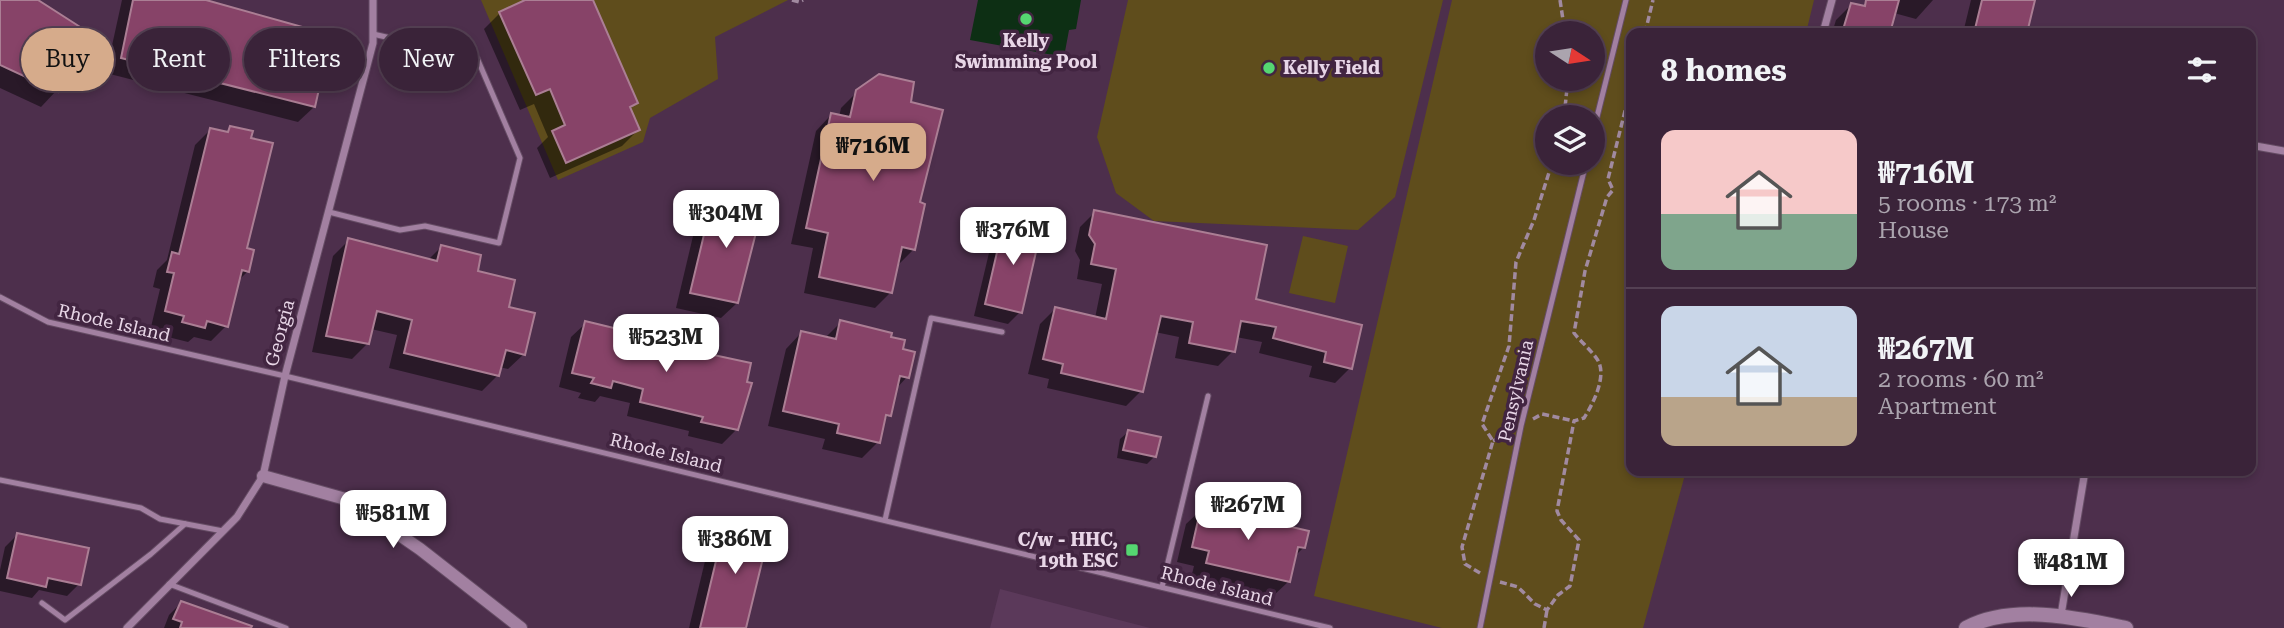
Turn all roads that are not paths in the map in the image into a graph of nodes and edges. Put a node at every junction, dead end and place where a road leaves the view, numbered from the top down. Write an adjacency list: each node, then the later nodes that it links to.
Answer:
1 (373, 0): 5 (street, Georgia)
2 (1626, 0): 6 (lane)
3 (1832, 0): 4 (street)
4 (1824, 28)
5 (373, 34): 10 (street, Georgia); 10 (lane)
6 (1600, 105)
7 (2256, 146): 8 (street)
8 (2284, 151)
9 (1583, 175): 29 (lane, Pensylvania)
10 (328, 212): 13 (street, Georgia)
11 (0, 297): 13 (lane, Rhode Island)
12 (1002, 332): 18 (lane)
13 (285, 376): 15 (street, Georgia); 18 (lane, Rhode Island)
14 (1208, 396): 22 (lane)
15 (263, 476): 20 (street, Georgia); 27 (street)
16 (2084, 476): 24 (street)
17 (0, 480): 19 (lane)
18 (885, 520): 22 (lane, Rhode Island)
19 (186, 524): 20 (lane); 23 (lane)
20 (223, 531): 21 (street, Georgia)
21 (169, 584): 25 (street, Georgia); 26 (lane)
22 (1163, 587): 28 (lane, Rhode Island)
23 (42, 603)
24 (2061, 615): 30 (main road); 31 (main road)
25 (127, 628)
26 (286, 628)
27 (521, 628)
28 (1330, 628)
29 (1480, 628)
30 (1966, 628)
31 (2126, 628)

